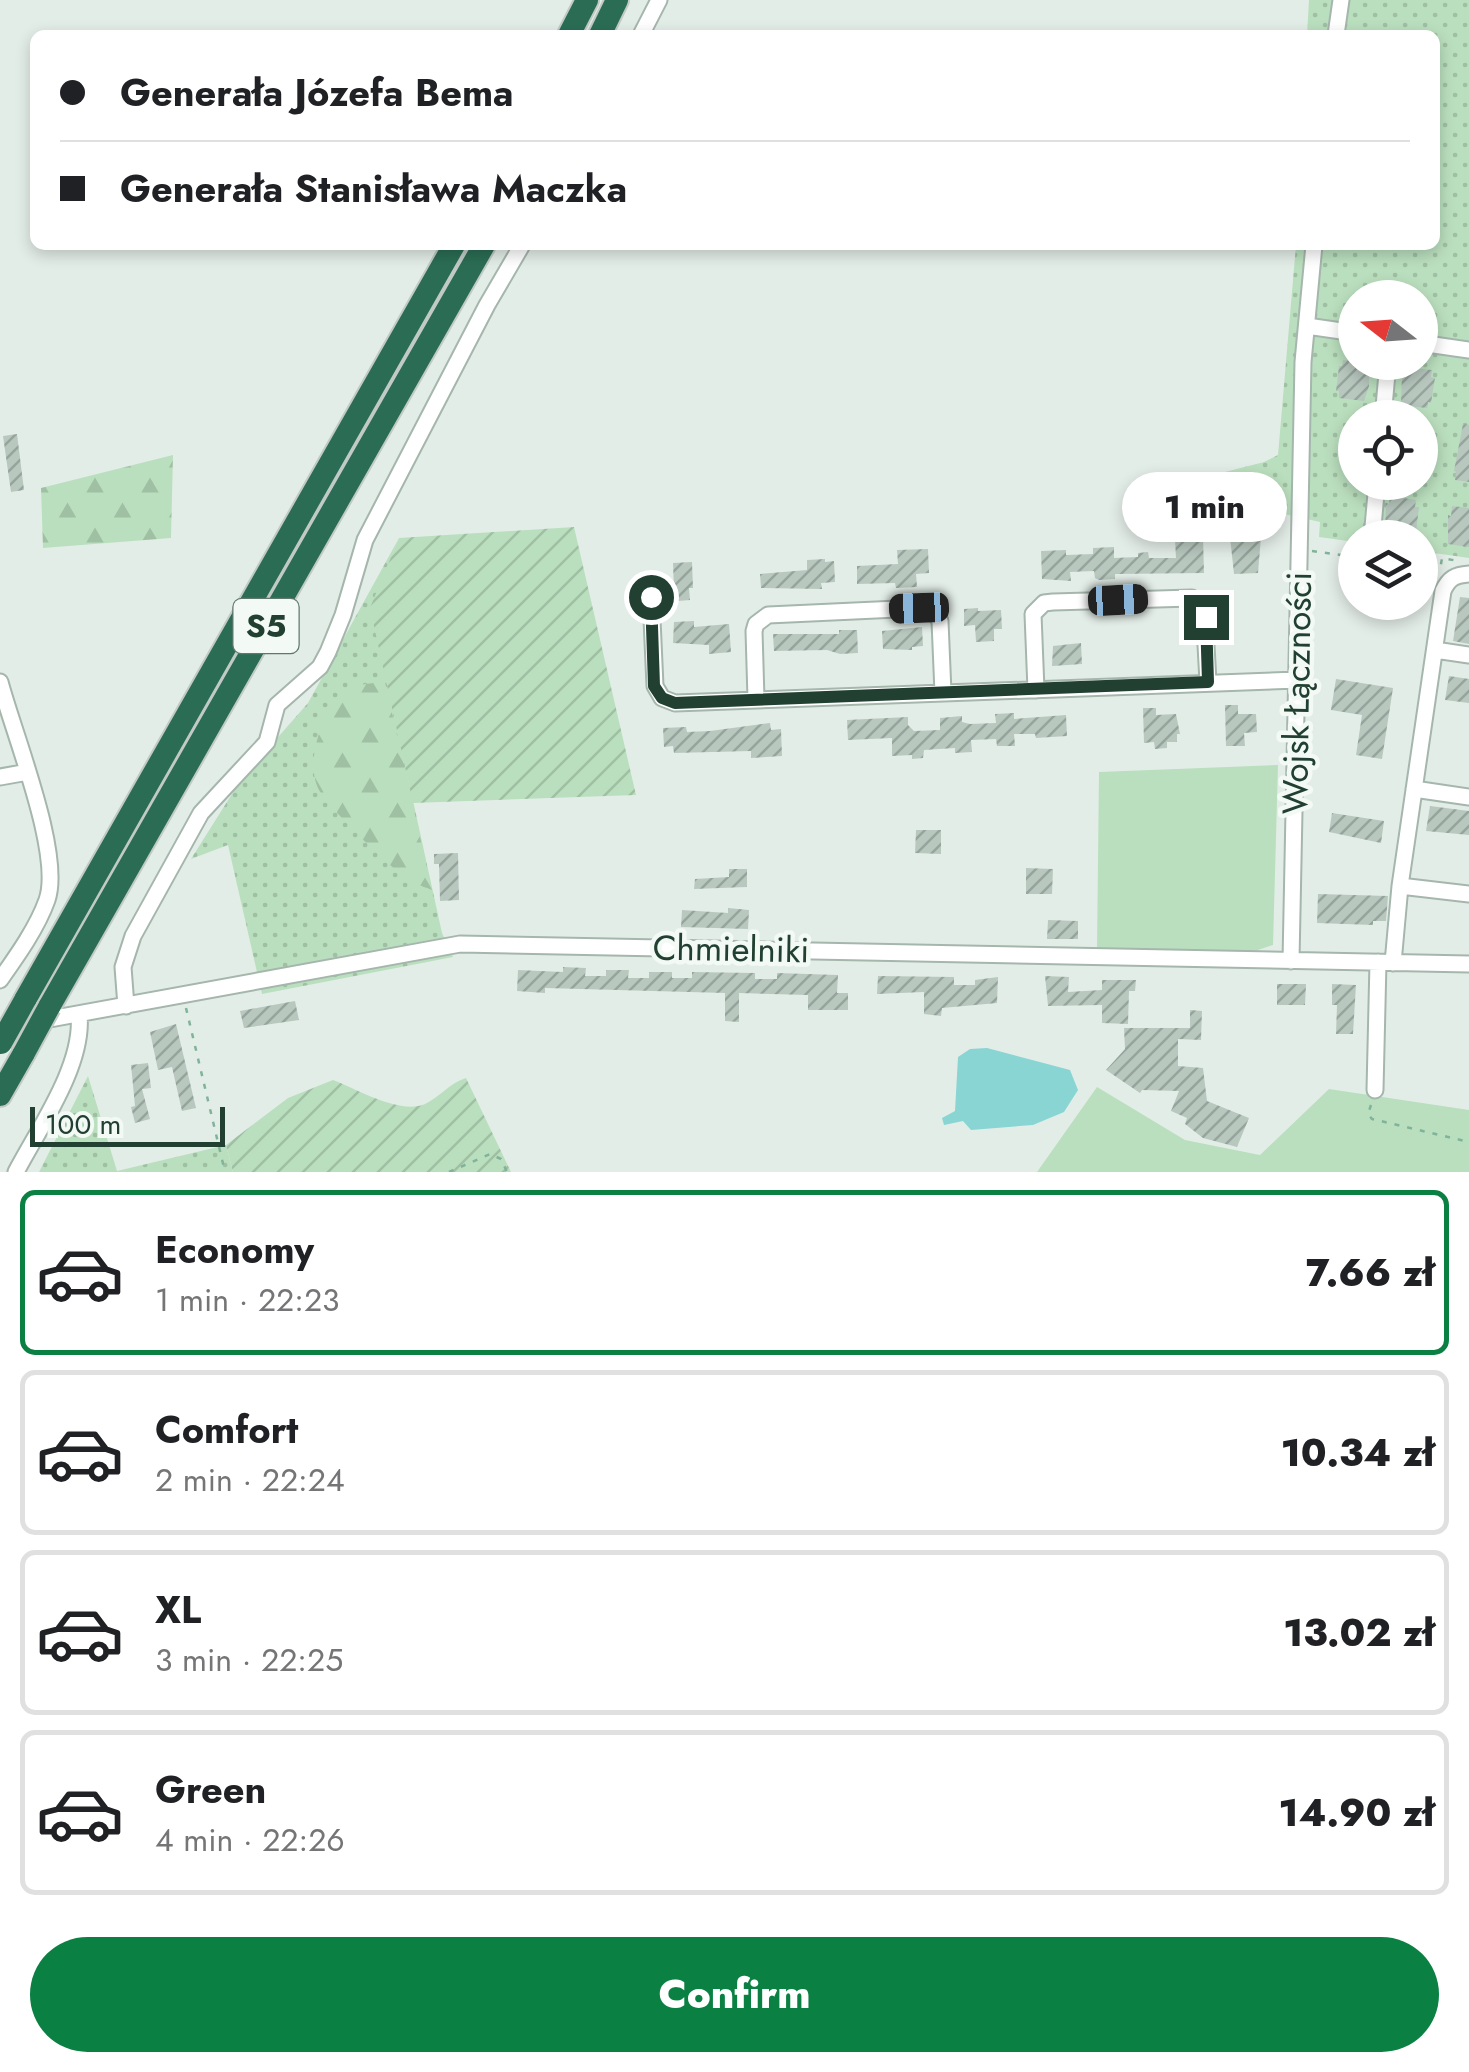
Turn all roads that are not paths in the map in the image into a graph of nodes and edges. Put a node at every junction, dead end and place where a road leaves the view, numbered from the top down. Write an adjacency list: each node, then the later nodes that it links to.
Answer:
1 (588, 0): 5 (highway)
2 (617, 0): 6 (highway)
3 (659, 0): 7 (street)
4 (1341, 0): 8 (street)
5 (572, 30)
6 (602, 30)
7 (644, 30)
8 (1337, 30)
9 (451, 250): 40 (highway, S5, bridge)
10 (481, 250): 42 (highway, S5, bridge)
11 (519, 250): 37 (street)
12 (1314, 250): 13 (street, Wojsk Łączności)
13 (1306, 326): 14 (street); 21 (street, Wojsk Łączności)
14 (1338, 331)
15 (1438, 346): 16 (street)
16 (1469, 350)
17 (1469, 574): 19 (street)
18 (651, 597): 26 (street)
19 (1435, 650): 20 (street); 29 (street)
20 (1469, 655)
21 (1298, 680): 23 (street); 33 (street, Wojsk Łączności)
22 (0, 682): 27 (street)
23 (1208, 682): 24 (street); 24 (street)
24 (1036, 690): 25 (street)
25 (943, 694): 26 (street); 26 (street)
26 (756, 699)
27 (28, 772): 28 (street); 36 (street)
28 (0, 777)
29 (1414, 789): 30 (street); 31 (street)
30 (1469, 797)
31 (1400, 886): 32 (street); 34 (street)
32 (1469, 894)
33 (1290, 961): 34 (street, Chmielniki); 37 (street, Chmielniki)
34 (1385, 962): 35 (street, Chmielniki); 41 (street)
35 (1469, 964)
36 (0, 980)
37 (126, 1006): 38 (street, Chmielniki)
38 (80, 1015): 39 (street, Chmielniki); 43 (street)
39 (0, 1028)
40 (0, 1044)
41 (1374, 1090)
42 (0, 1095)
43 (16, 1172)

